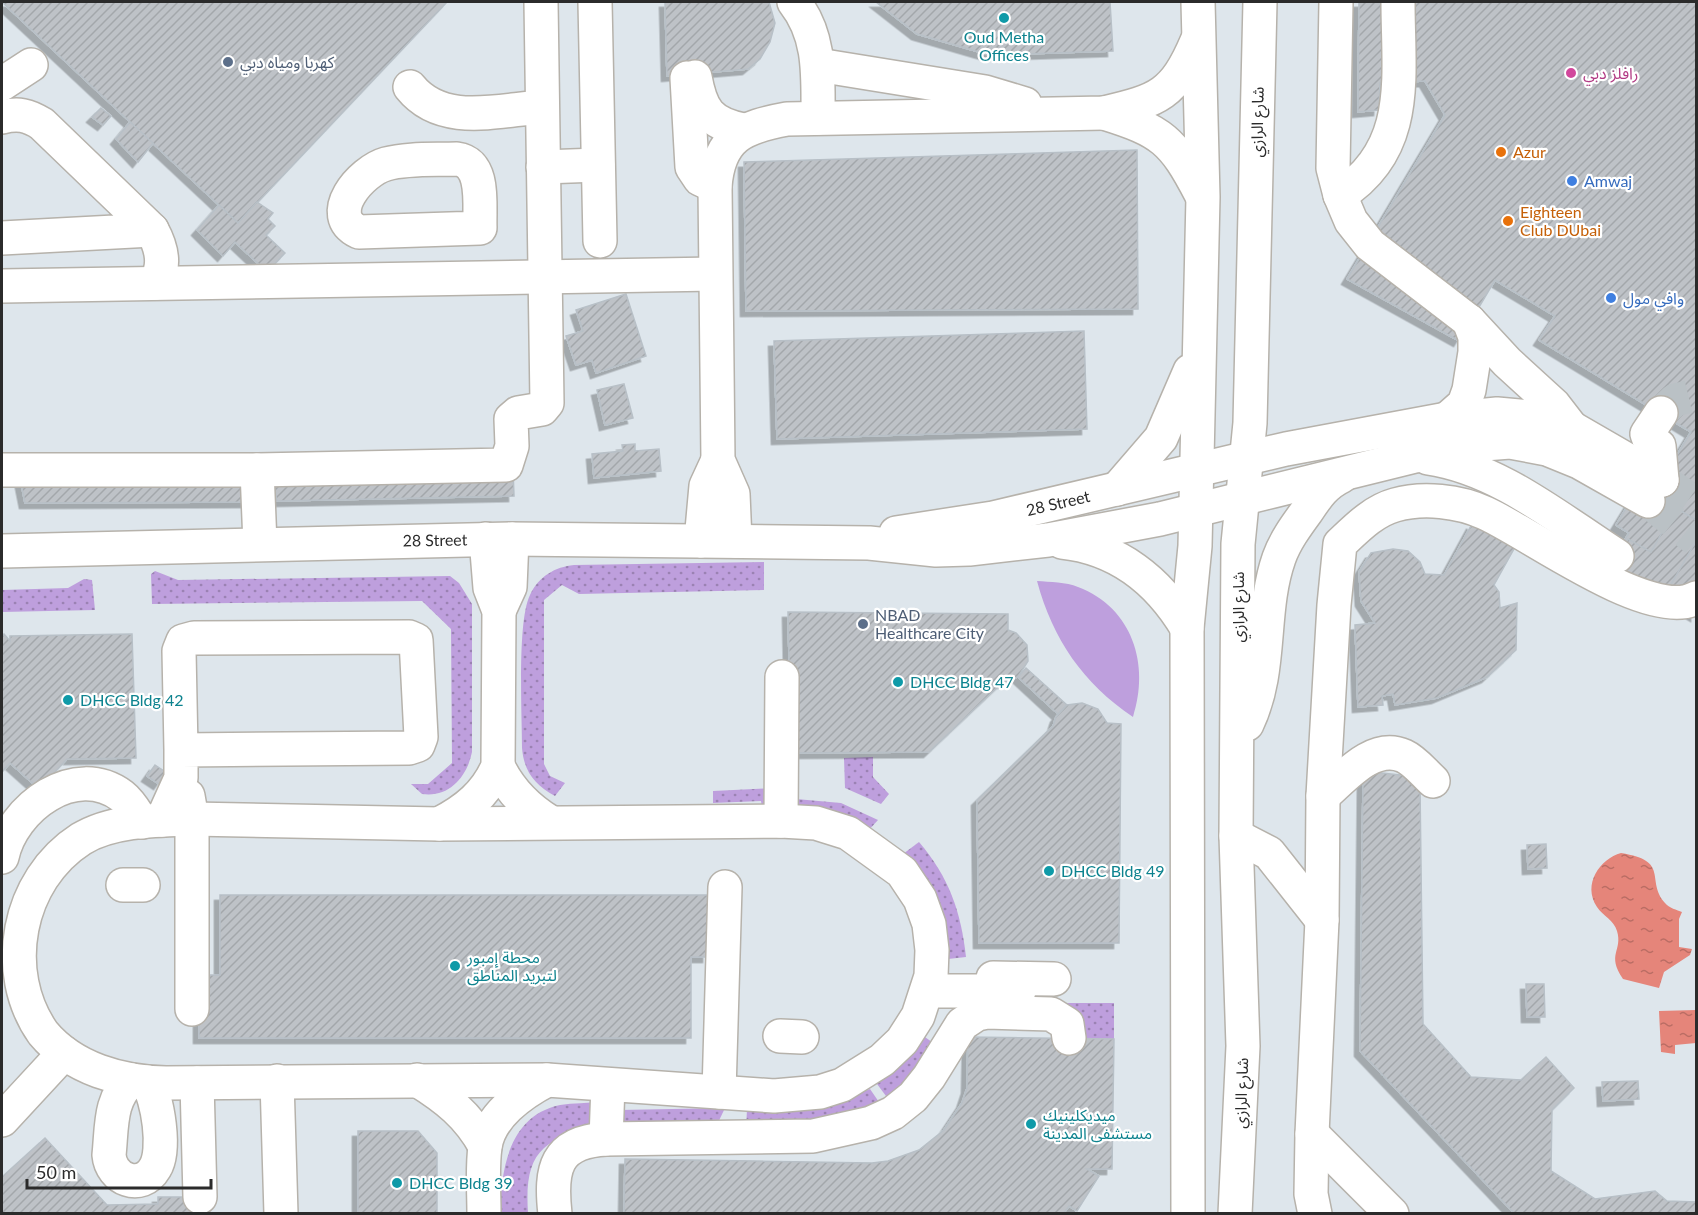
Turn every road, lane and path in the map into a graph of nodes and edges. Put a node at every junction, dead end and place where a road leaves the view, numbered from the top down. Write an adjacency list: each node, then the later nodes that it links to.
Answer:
1 (541, 2): 14 (street)
2 (595, 2): 21 (street)
3 (794, 2): 10 (street)
4 (1198, 2): 8 (street)
5 (1260, 2): 41 (street, شارع الرازي)
6 (1336, 2): 24 (street)
7 (1398, 2): 24 (street)
8 (1198, 39): 15 (street); 25 (street)
9 (32, 65): 12 (street)
10 (818, 65): 11 (street); 19 (street)
11 (927, 82): 16 (street); 17 (street)
12 (2, 84)
13 (410, 87): 14 (street)
14 (543, 107): 22 (street)
15 (1104, 113): 16 (street); 25 (street)
16 (1046, 114): 17 (street)
17 (908, 116): 19 (street)
18 (2, 117): 27 (street)
19 (818, 118): 20 (street)
20 (743, 130): 23 (street); 23 (street)
21 (598, 165): 22 (street); 29 (street)
22 (543, 167): 31 (street)
23 (715, 186): 30 (street)
24 (1340, 195): 35 (street)
25 (1203, 197): 36 (street)
26 (480, 228): 32 (street)
27 (152, 230): 28 (street); 33 (street)
28 (2, 238)
29 (600, 241)
30 (716, 274): 31 (street); 42 (street)
31 (544, 277): 32 (street); 44 (street)
32 (483, 278): 33 (street)
33 (155, 283): 34 (street)
34 (2, 286)
35 (1469, 321): 38 (street); 39 (street)
36 (1198, 324): 45 (street); 47 (street)
37 (1661, 413): 48 (street)
38 (1447, 419): 39 (street, 28 Street); 41 (street, 28 Street)
39 (1572, 428): 48 (street)
40 (1414, 456): 46 (street, 28 Street); 48 (street, 28 Street); 58 (street)
41 (1246, 459): 45 (street, 28 Street); 49 (street, شارع الرازي)
42 (718, 460): 53 (street); 54 (street)
43 (2, 470): 44 (street)
44 (257, 470): 56 (street)
45 (1196, 470): 47 (street, 28 Street); 50 (street)
46 (1349, 473): 49 (street, 28 Street); 62 (street)
47 (1117, 489): 55 (street, 28 Street)
48 (1655, 491)
49 (1243, 500): 50 (street, 28 Street); 62 (street, شارع الرازي)
50 (1195, 511): 52 (street, 28 Street); 60 (street)
51 (499, 539): 53 (street, 28 Street); 56 (street, 28 Street); 65 (street)
52 (1048, 540): 55 (street, 28 Street); 60 (street)
53 (701, 541): 54 (street, 28 Street)
54 (735, 542): 55 (street, 28 Street)
55 (869, 543)
56 (260, 544): 57 (street, 28 Street)
57 (2, 551)
58 (1616, 571): 59 (street); 67 (street)
59 (1696, 598)
60 (1187, 628): 102 (street)
61 (782, 676): 69 (street)
62 (1238, 742): 72 (street, شارع الرازي)
63 (792, 754): 69 (street)
64 (181, 764): 64 (street); 68 (street)
65 (498, 766): 70 (street); 71 (street)
66 (1433, 781): 67 (street)
67 (1323, 796): 73 (street)
68 (165, 820): 71 (street); 75 (street); 78 (street); 81 (street)
69 (786, 821): 70 (street); 80 (street)
70 (550, 822): 71 (street)
71 (439, 824)
72 (1236, 836): 74 (street); 96 (street, شارع الرازي)
73 (1323, 839): 74 (street); 77 (street)
74 (1269, 853): 77 (street)
75 (2, 857)
76 (725, 887): 90 (street)
77 (1322, 920): 92 (street)
78 (10, 979): 84 (street)
79 (1054, 985): 80 (street)
80 (926, 994): 82 (street); 90 (street)
81 (192, 1009)
82 (954, 1038): 83 (street); 93 (street)
83 (1069, 1038)
84 (64, 1053): 88 (street); 91 (street)
85 (417, 1080): 86 (street); 87 (street); 95 (street)
86 (547, 1080): 89 (street); 95 (street)
87 (270, 1081): 88 (street); 98 (street); 99 (street)
88 (197, 1083): 97 (street)
89 (608, 1085): 90 (street); 94 (street)
90 (730, 1093): 93 (street)
91 (2, 1120)
92 (1312, 1134): 105 (street); 106 (street)
93 (740, 1137): 94 (street)
94 (606, 1138): 101 (street)
95 (485, 1146): 100 (street)
96 (1237, 1173): 103 (street, شارع الرازي); 104 (street)
97 (200, 1197)
98 (268, 1214)
99 (281, 1214)
100 (484, 1214)
101 (555, 1214)
102 (1188, 1214)
103 (1235, 1214)
104 (1243, 1214)
105 (1315, 1214)
106 (1392, 1214)

